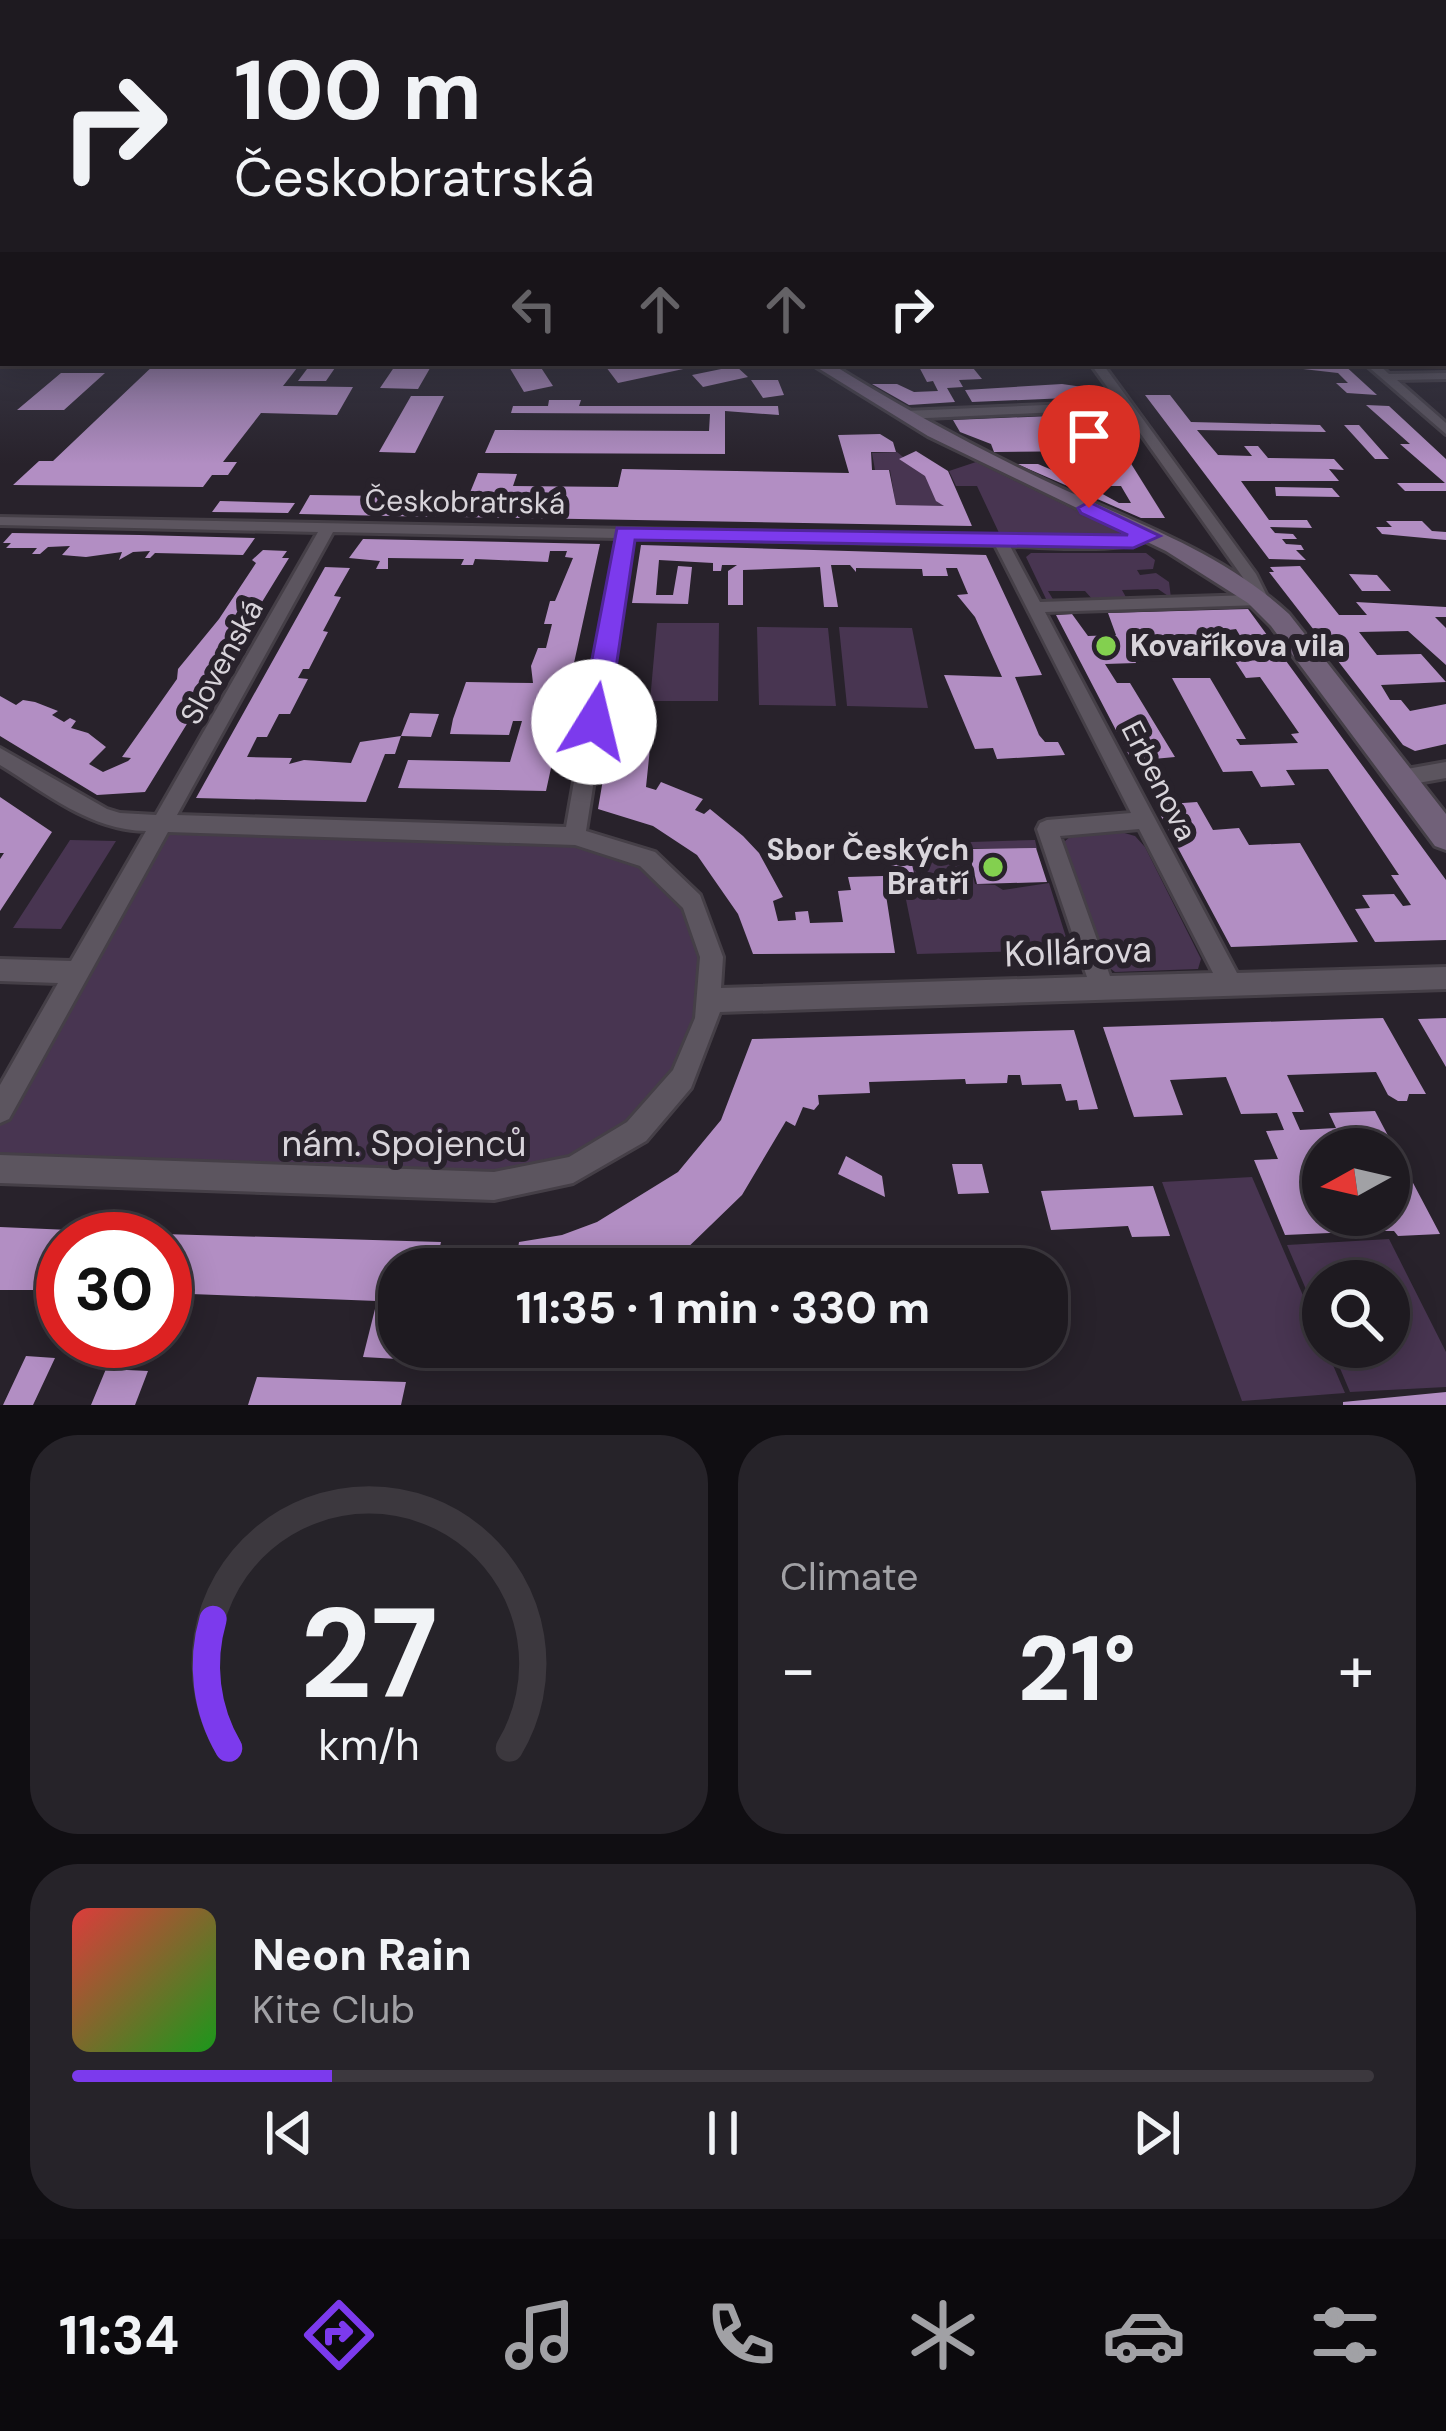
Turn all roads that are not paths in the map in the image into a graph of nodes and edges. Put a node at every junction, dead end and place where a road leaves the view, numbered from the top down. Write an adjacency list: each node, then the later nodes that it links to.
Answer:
1 (823, 366): 7 (street)
2 (1098, 366): 6 (street)
3 (1373, 366): 5 (street)
4 (1446, 376): 5 (street)
5 (1386, 377): 8 (street)
6 (1126, 405): 7 (street); 13 (street)
7 (905, 415): 12 (street)
8 (1446, 430)
9 (0, 521): 10 (street, Českobratrská)
10 (329, 526): 11 (street, Českobratrská); 22 (street, Slovenská)
11 (625, 533): 14 (street, Českobratrská); 23 (street)
12 (1149, 536): 14 (street, Českobratrská); 15 (street)
13 (1220, 536): 15 (street); 16 (street)
14 (1000, 541): 17 (street, Erbenova)
15 (1208, 564): 16 (street)
16 (1261, 600): 17 (street); 20 (street)
17 (1035, 607): 21 (street, Erbenova)
18 (0, 756): 22 (street, nám. Spojenců)
19 (1446, 770): 20 (street)
20 (1401, 778): 24 (street)
21 (1146, 820): 28 (street, Erbenova); 29 (street)
22 (164, 826): 23 (street, nám. Spojenců); 26 (street)
23 (575, 836): 30 (street, nám. Spojenců)
24 (1446, 837)
25 (0, 970): 26 (street)
26 (79, 973): 31 (street)
27 (1446, 978): 28 (street, Kollárova)
28 (1230, 982): 29 (street, Kollárova)
29 (1100, 986): 30 (street, Kollárova)
30 (712, 1000): 32 (street, nám. Spojenců)
31 (0, 1110)
32 (0, 1169)

